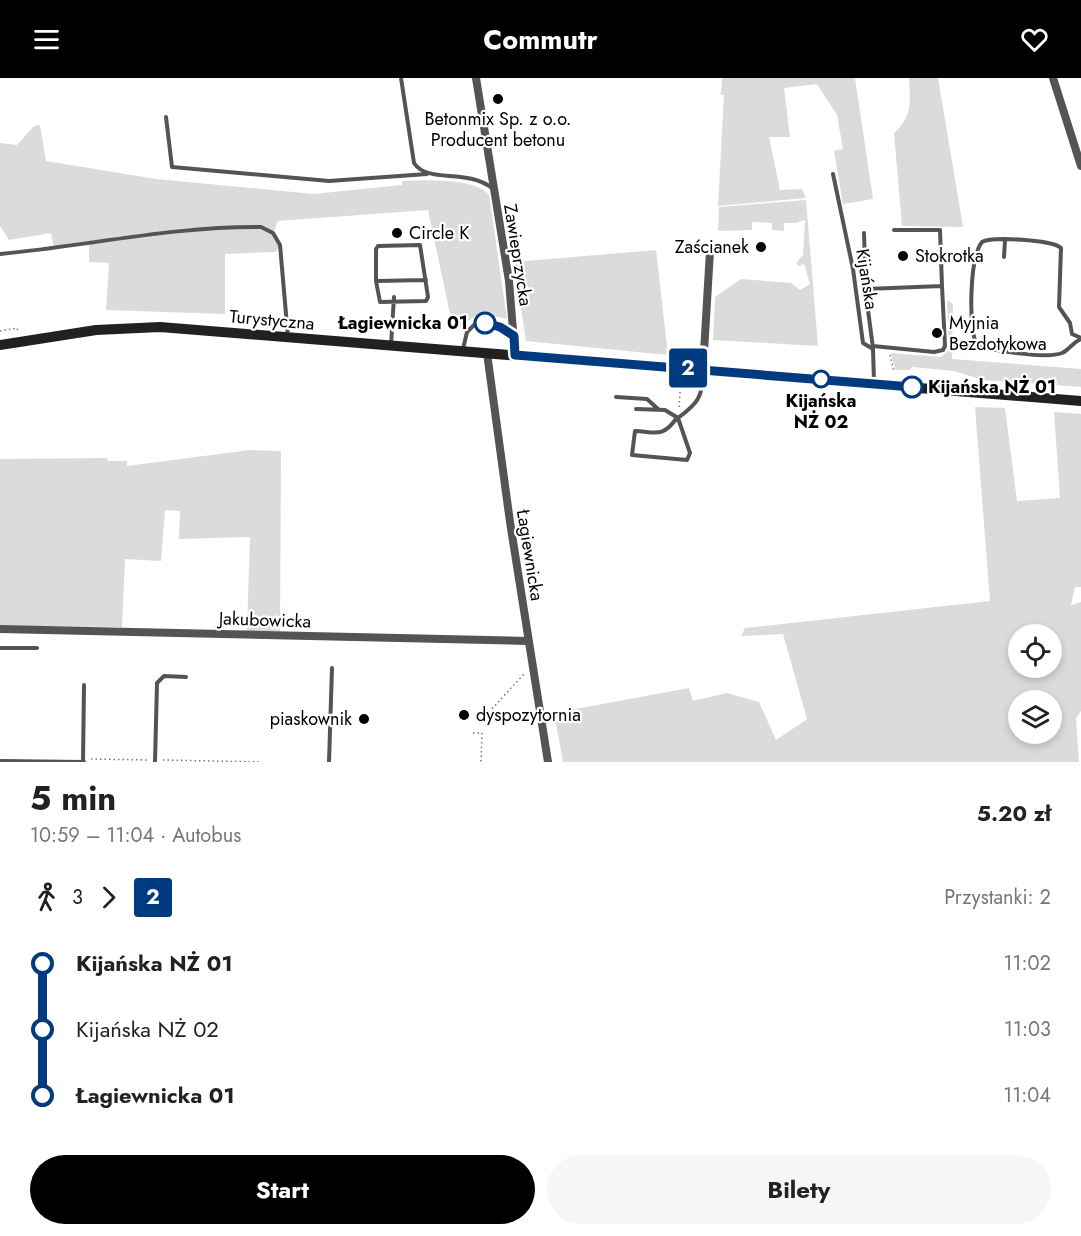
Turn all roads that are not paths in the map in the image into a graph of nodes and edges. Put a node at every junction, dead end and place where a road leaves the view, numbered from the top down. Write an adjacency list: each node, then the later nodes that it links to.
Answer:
1 (401, 78): 6 (lane)
2 (476, 78): 8 (street)
3 (1053, 78): 5 (street)
4 (166, 117): 6 (lane, Zawieprzycka)
5 (1081, 166)
6 (427, 174): 8 (lane, Zawieprzycka)
7 (833, 174): 25 (lane, Kijańska)
8 (492, 188): 20 (street, Zawieprzycka)
9 (894, 230): 17 (lane)
10 (864, 233): 18 (lane)
11 (1005, 240): 14 (lane); 22 (lane); 22 (lane)
12 (710, 251): 29 (street)
13 (0, 254): 21 (lane)
14 (1004, 257)
15 (426, 280): 16 (lane); 16 (lane); 19 (lane)
16 (376, 281): 19 (lane)
17 (942, 286): 18 (lane); 25 (lane)
18 (866, 288): 25 (lane)
19 (394, 299): 24 (lane)
20 (514, 336): 26 (lane); 28 (street, Zawieprzycka)
21 (288, 338): 23 (main road, Turystyczna); 24 (main road, Turystyczna)
22 (1081, 339)
23 (0, 345)
24 (391, 346): 26 (main road, Turystyczna)
25 (873, 347): 30 (lane, Kijańska)
26 (463, 351): 27 (main road, Turystyczna)
27 (487, 353): 28 (main road, Turystyczna); 37 (street, Łagiewnicka)
28 (515, 355): 29 (main road, Turystyczna)
29 (703, 369): 30 (main road, Turystyczna); 35 (lane)
30 (874, 383): 32 (main road, Turystyczna)
31 (616, 397): 34 (lane)
32 (1081, 401)
33 (636, 409): 34 (lane)
34 (658, 410): 35 (lane)
35 (678, 418): 35 (lane)
36 (0, 629): 37 (street, Jakubowicka)
37 (528, 641): 47 (street, Łagiewnicka)
38 (0, 648): 39 (lane)
39 (37, 648)
40 (332, 668): 46 (lane)
41 (186, 676): 45 (lane)
42 (84, 685): 44 (lane)
43 (0, 760): 44 (lane)
44 (83, 761)
45 (155, 761)
46 (329, 762)
47 (548, 762)

